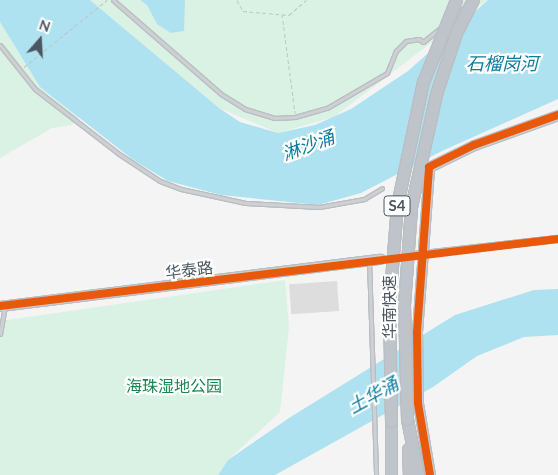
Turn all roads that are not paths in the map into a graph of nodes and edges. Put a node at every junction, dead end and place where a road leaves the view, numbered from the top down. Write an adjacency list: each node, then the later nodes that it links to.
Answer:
1 (114, 0): 3 (lane)
2 (456, 0): 15 (highway, 华南快速 / S4, bridge)
3 (473, 0): 13 (highway, 华南快速 / S4, bridge)
4 (0, 45): 6 (lane)
5 (558, 115): 8 (street)
6 (382, 188)
7 (558, 239): 8 (street)
8 (419, 255): 18 (street)
9 (380, 260): 10 (street, 华泰路)
10 (369, 261): 11 (street, 华泰路); 14 (lane)
11 (3, 306): 12 (lane)
12 (0, 334)
13 (408, 419): 16 (highway, 华南快速 / S4); 17 (highway)
14 (376, 475)
15 (391, 475)
16 (409, 475)
17 (418, 475)
18 (430, 475)

